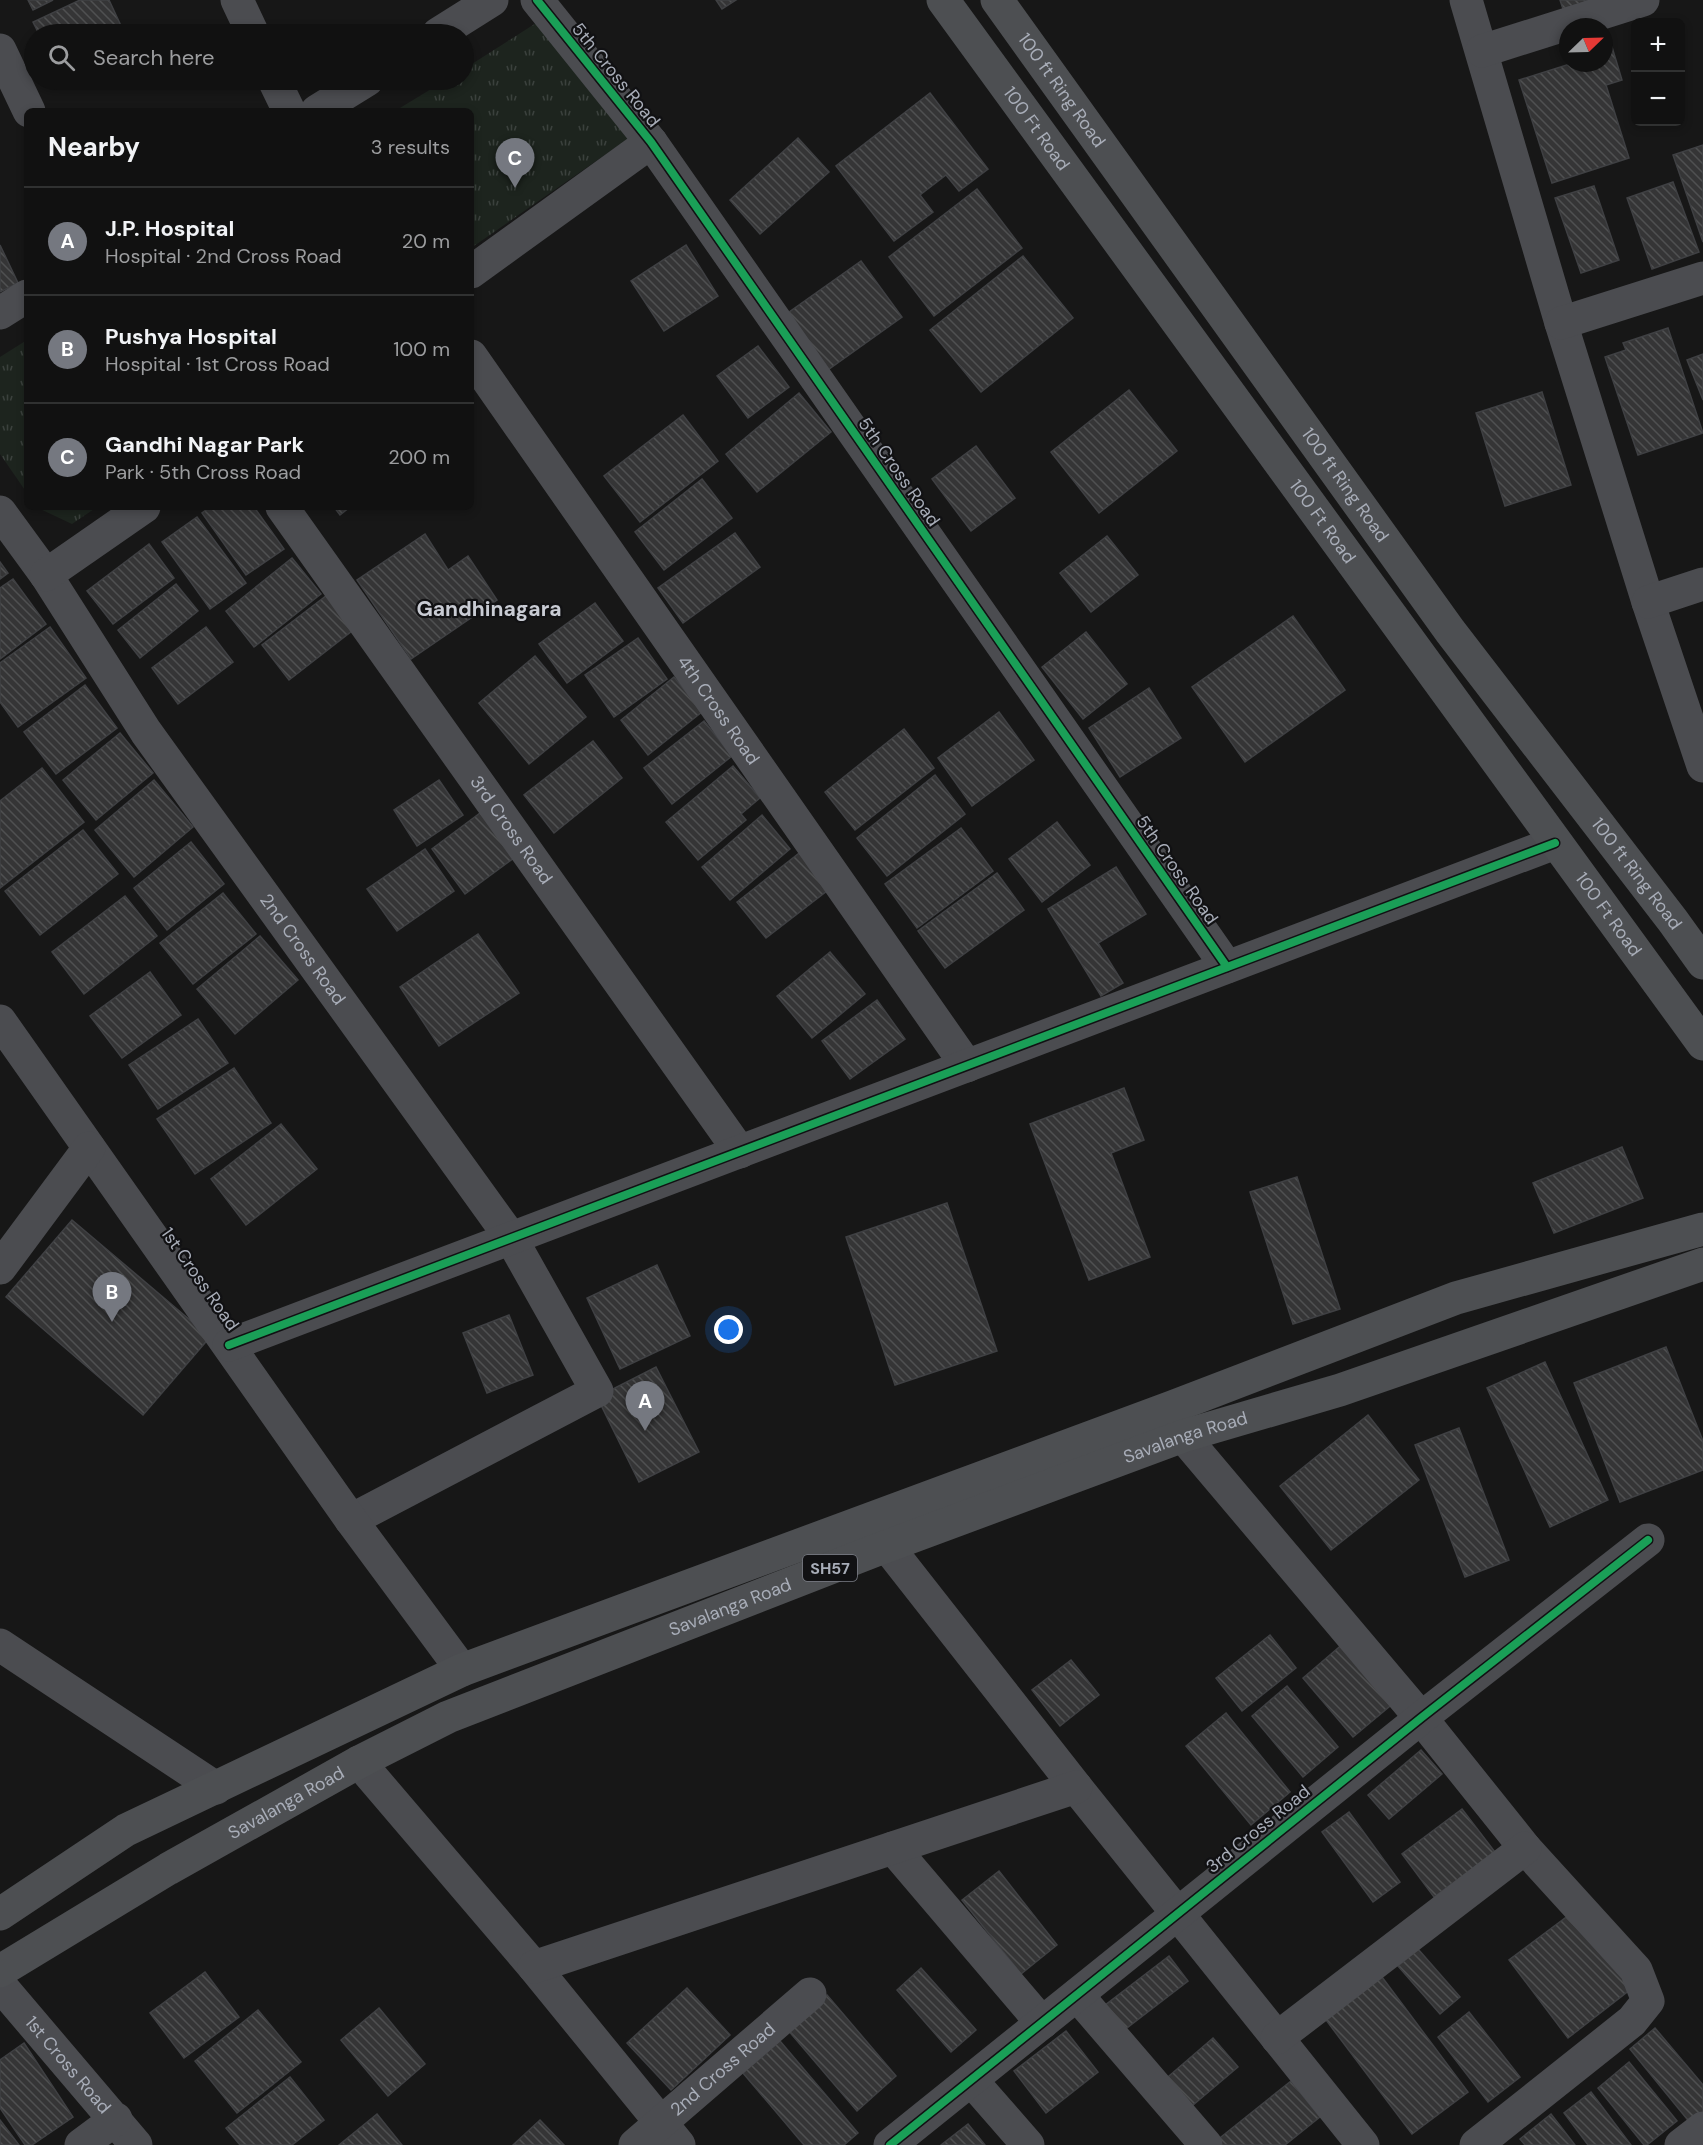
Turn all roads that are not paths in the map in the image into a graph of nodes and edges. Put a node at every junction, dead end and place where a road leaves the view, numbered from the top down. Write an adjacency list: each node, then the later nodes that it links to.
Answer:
1 (237, 0): 8 (street)
2 (492, 0): 9 (street)
3 (537, 0): 17 (street, 5th Cross Road)
4 (943, 0): 31 (main road, 100 Ft Road)
5 (997, 0): 32 (main road, 100 ft Ring Road)
6 (1466, 0): 11 (street)
7 (1643, 0): 11 (street)
8 (248, 24)
9 (454, 24)
10 (0, 50): 14 (street)
11 (1482, 51): 22 (street)
12 (279, 90): 15 (street)
13 (351, 90): 16 (street)
14 (28, 108)
15 (288, 108)
16 (322, 108)
17 (651, 142): 18 (street); 33 (street, 5th Cross Road)
18 (474, 270)
19 (1703, 278): 22 (street)
20 (24, 298): 21 (street)
21 (0, 313)
22 (1561, 323): 29 (street)
23 (474, 360): 36 (street, 4th Cross Road)
24 (140, 510): 27 (street)
25 (284, 510): 38 (street, 3rd Cross Road)
26 (0, 512): 27 (street, 2nd Cross Road)
27 (46, 575): 40 (street, 2nd Cross Road)
28 (1703, 584): 29 (street)
29 (1648, 602): 30 (street)
30 (1703, 766)
31 (1555, 843): 33 (street); 35 (main road, 100 Ft Road)
32 (1703, 963)
33 (1227, 967): 36 (street)
34 (0, 1021): 37 (street, 1st Cross Road)
35 (1703, 1044)
36 (967, 1066): 38 (street)
37 (89, 1148): 42 (street); 44 (street, 1st Cross Road)
38 (740, 1152): 40 (street)
39 (1703, 1229): 43 (main road, Savalanga Road / SH57)
40 (512, 1238): 44 (street); 48 (street, 2nd Cross Road)
41 (1703, 1264): 45 (main road, Savalanga Road / SH57)
42 (0, 1268)
43 (1456, 1298): 45 (main road); 47 (main road, Savalanga Road / SH57)
44 (229, 1345): 48 (street, 1st Cross Road)
45 (1472, 1346): 46 (main road, Savalanga Road / SH57)
46 (1183, 1436): 50 (main road, Savalanga Road / SH57); 53 (street)
47 (869, 1518): 50 (street); 52 (main road, Savalanga Road / SH57)
48 (351, 1520): 52 (street, 1st Cross Road)
49 (1648, 1540): 53 (street, 3rd Cross Road)
50 (887, 1546): 54 (main road, Savalanga Road / SH57); 56 (street)
51 (0, 1645): 55 (street)
52 (462, 1670): 55 (main road, Savalanga Road / SH57)
53 (1421, 1718): 58 (street); 60 (street, 3rd Cross Road)
54 (358, 1762): 61 (street); 62 (main road, Savalanga Road / SH57)
55 (216, 1788): 59 (main road, Savalanga Road / SH57)
56 (1076, 1788): 57 (street); 60 (street)
57 (893, 1848): 61 (street); 66 (street)
58 (1525, 1848): 67 (street); 79 (street)
59 (0, 1914)
60 (1177, 1914): 65 (street, 3rd Cross Road); 67 (street)
61 (534, 1967): 71 (street)
62 (0, 1971)
63 (0, 1985): 69 (street, 1st Cross Road)
64 (810, 1994): 71 (street, 2nd Cross Road)
65 (1077, 1995): 66 (street, 3rd Cross Road); 77 (street)
66 (1042, 2023): 68 (street, 3rd Cross Road)
67 (1277, 2038): 78 (street)
68 (972, 2081): 75 (street, 3rd Cross Road); 76 (street)
69 (116, 2119): 72 (street); 73 (street, 1st Cross Road)
70 (1703, 2128): 80 (street)
71 (670, 2134): 74 (street, 2nd Cross Road)
72 (81, 2145)
73 (136, 2145)
74 (635, 2145)
75 (890, 2145)
76 (1028, 2145)
77 (1206, 2145)
78 (1363, 2145)
79 (1476, 2145)
80 (1681, 2145)

